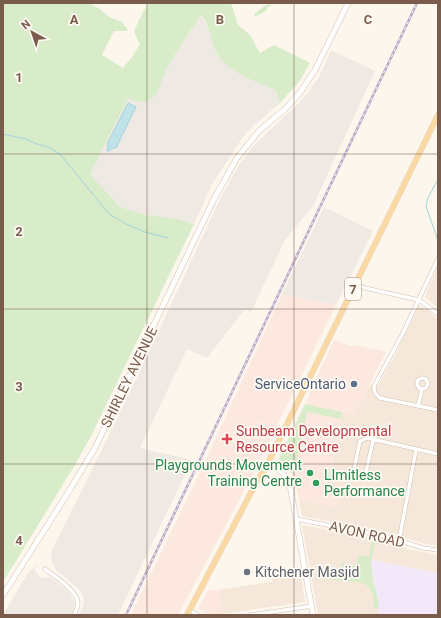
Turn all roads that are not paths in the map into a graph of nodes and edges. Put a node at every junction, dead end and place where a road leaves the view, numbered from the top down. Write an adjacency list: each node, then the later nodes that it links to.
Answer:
1 (348, 3): 18 (main road, SHIRLEY AVENUE)
2 (437, 118): 4 (main road, 7)
3 (438, 259): 5 (street)
4 (356, 284): 5 (street); 13 (main road, 7)
5 (419, 300): 6 (street); 8 (street)
6 (438, 314)
7 (422, 389): 8 (street)
8 (418, 406): 9 (street)
9 (438, 410)
10 (373, 440): 10 (street); 11 (street)
11 (416, 450): 12 (street); 15 (street)
12 (438, 454)
13 (268, 463): 14 (main road); 20 (main road, 7)
14 (296, 519): 15 (street, AVON ROAD); 19 (main road)
15 (399, 541): 16 (street, AVON ROAD)
16 (438, 550)
17 (45, 569): 21 (street)
18 (3, 595)
19 (312, 606): 23 (street); 24 (main road)
20 (188, 613): 22 (street)
21 (74, 615)
22 (198, 615)
23 (250, 615)
24 (313, 615)

